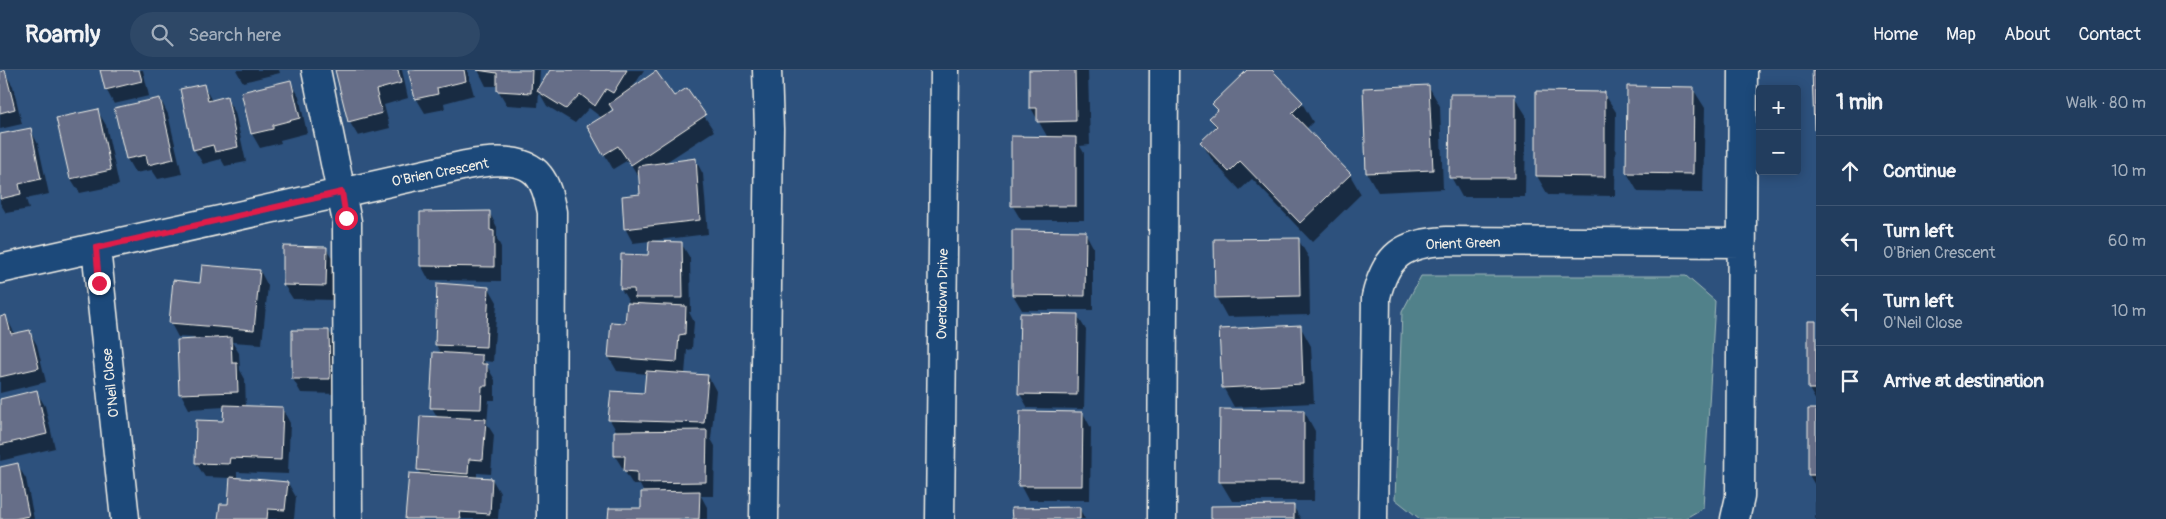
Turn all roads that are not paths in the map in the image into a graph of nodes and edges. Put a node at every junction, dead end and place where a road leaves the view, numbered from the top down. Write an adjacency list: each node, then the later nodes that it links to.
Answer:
1 (316, 70): 6 (street)
2 (767, 70): 13 (street)
3 (945, 70): 14 (street, Overdown Drive)
4 (1164, 70): 15 (street)
5 (1742, 70): 7 (street)
6 (342, 192): 8 (street, O'Brien Crescent); 11 (street); 12 (street, O'Brien Crescent)
7 (1741, 243): 16 (street, Orient Green); 17 (street)
8 (96, 248): 9 (street, O'Brien Crescent); 10 (street, O'Neil Close)
9 (0, 269)
10 (125, 519)
11 (348, 519)
12 (551, 519)
13 (764, 519)
14 (940, 519)
15 (1162, 519)
16 (1373, 519)
17 (1735, 519)

